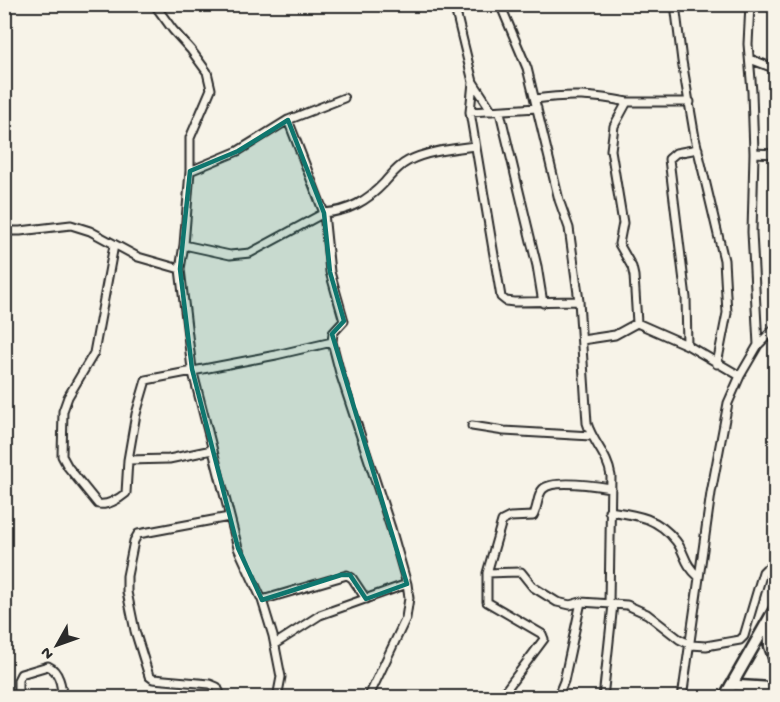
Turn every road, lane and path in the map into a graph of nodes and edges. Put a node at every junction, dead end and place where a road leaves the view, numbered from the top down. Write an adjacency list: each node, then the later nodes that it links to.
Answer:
1 (154, 4): 21 (street)
2 (454, 4): 8 (street)
3 (500, 4): 10 (street)
4 (675, 4): 12 (street)
5 (750, 4): 6 (street)
6 (750, 60): 7 (street); 19 (street)
7 (776, 69)
8 (473, 82): 14 (street); 15 (street)
9 (344, 98): 16 (street)
10 (535, 99): 11 (street); 13 (street)
11 (627, 102): 12 (street); 29 (street)
12 (690, 102): 18 (street)
13 (537, 108): 14 (street); 27 (street)
14 (496, 111): 15 (street); 28 (street)
15 (470, 112): 17 (street)
16 (288, 120): 21 (street); 22 (street)
17 (475, 146): 22 (street); 28 (street)
18 (698, 149): 33 (street); 35 (street)
19 (754, 153): 20 (street); 34 (street)
20 (776, 154)
21 (190, 171): 25 (street)
22 (324, 213): 25 (street); 32 (street)
23 (4, 231): 24 (street)
24 (114, 245): 26 (street); 41 (street)
25 (184, 245): 26 (street)
26 (180, 268): 36 (street)
27 (579, 301): 28 (street); 31 (street)
28 (543, 303)
29 (637, 323): 31 (street); 33 (street)
30 (776, 327): 34 (street)
31 (582, 340): 39 (street)
32 (332, 342): 36 (street); 48 (street)
33 (687, 345): 35 (street)
34 (758, 345): 37 (street)
35 (717, 364): 37 (street)
36 (192, 369): 40 (street); 41 (street)
37 (740, 376): 47 (street)
38 (472, 426): 39 (street)
39 (591, 436): 42 (street)
40 (212, 450): 41 (street); 44 (street)
41 (128, 460)
42 (611, 488): 43 (street); 46 (street)
43 (609, 511): 47 (street); 52 (street)
44 (229, 517): 50 (street); 64 (street)
45 (776, 568): 57 (street)
46 (488, 573): 51 (street); 67 (street)
47 (699, 577): 57 (street)
48 (407, 584): 49 (street); 66 (street)
49 (366, 598): 50 (street); 56 (street)
50 (262, 600): 56 (street)
51 (581, 602): 52 (street); 68 (street)
52 (611, 604): 57 (street); 61 (street)
53 (776, 607): 59 (highway)
54 (776, 616): 55 (highway)
55 (770, 627): 58 (highway); 59 (highway)
56 (275, 644): 65 (street)
57 (691, 645): 69 (street)
58 (776, 663)
59 (734, 685): 60 (main road); 70 (highway); 71 (highway)
60 (776, 687): 72 (highway)
61 (606, 697)
62 (18, 698): 63 (street)
63 (62, 698)
64 (222, 698)
65 (277, 698)
66 (368, 698)
67 (500, 698)
68 (557, 698)
69 (682, 698)
70 (724, 698)
71 (730, 698)
72 (738, 698)

